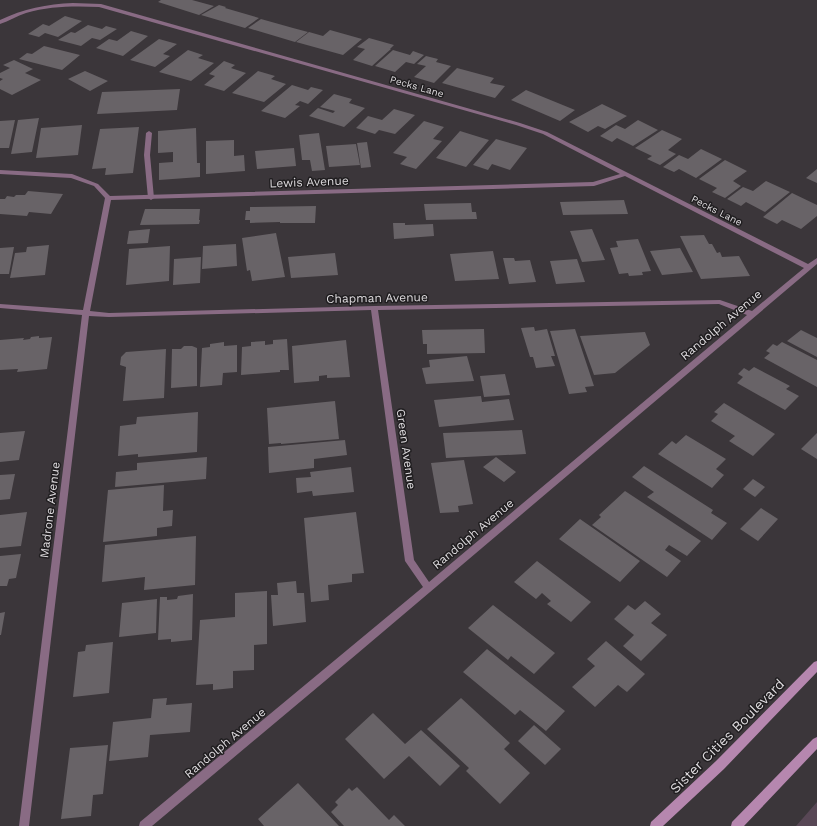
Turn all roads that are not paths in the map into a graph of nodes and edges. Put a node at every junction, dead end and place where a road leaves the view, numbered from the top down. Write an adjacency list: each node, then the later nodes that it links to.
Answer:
1 (0, 22): 4 (street, Pecks Lane)
2 (148, 133): 6 (street)
3 (0, 172): 5 (street)
4 (626, 174): 6 (street, Lewis Avenue); 8 (street, Pecks Lane)
5 (108, 198): 6 (street, Lewis Avenue); 11 (street, Madrone Avenue)
6 (151, 198)
7 (817, 260): 8 (street, Randolph Avenue)
8 (808, 267): 12 (street, Randolph Avenue)
9 (0, 306): 11 (street, Chapman Avenue)
10 (374, 308): 11 (street, Chapman Avenue); 12 (street, Chapman Avenue); 13 (street, Green Avenue)
11 (86, 314): 16 (street, Madrone Avenue)
12 (752, 314): 13 (street, Randolph Avenue)
13 (428, 588): 17 (street, Randolph Avenue)
14 (817, 665): 18 (main road, Sister Cities Boulevard)
15 (817, 742): 19 (main road)
16 (24, 826)
17 (144, 826)
18 (655, 826)
19 (736, 826)

